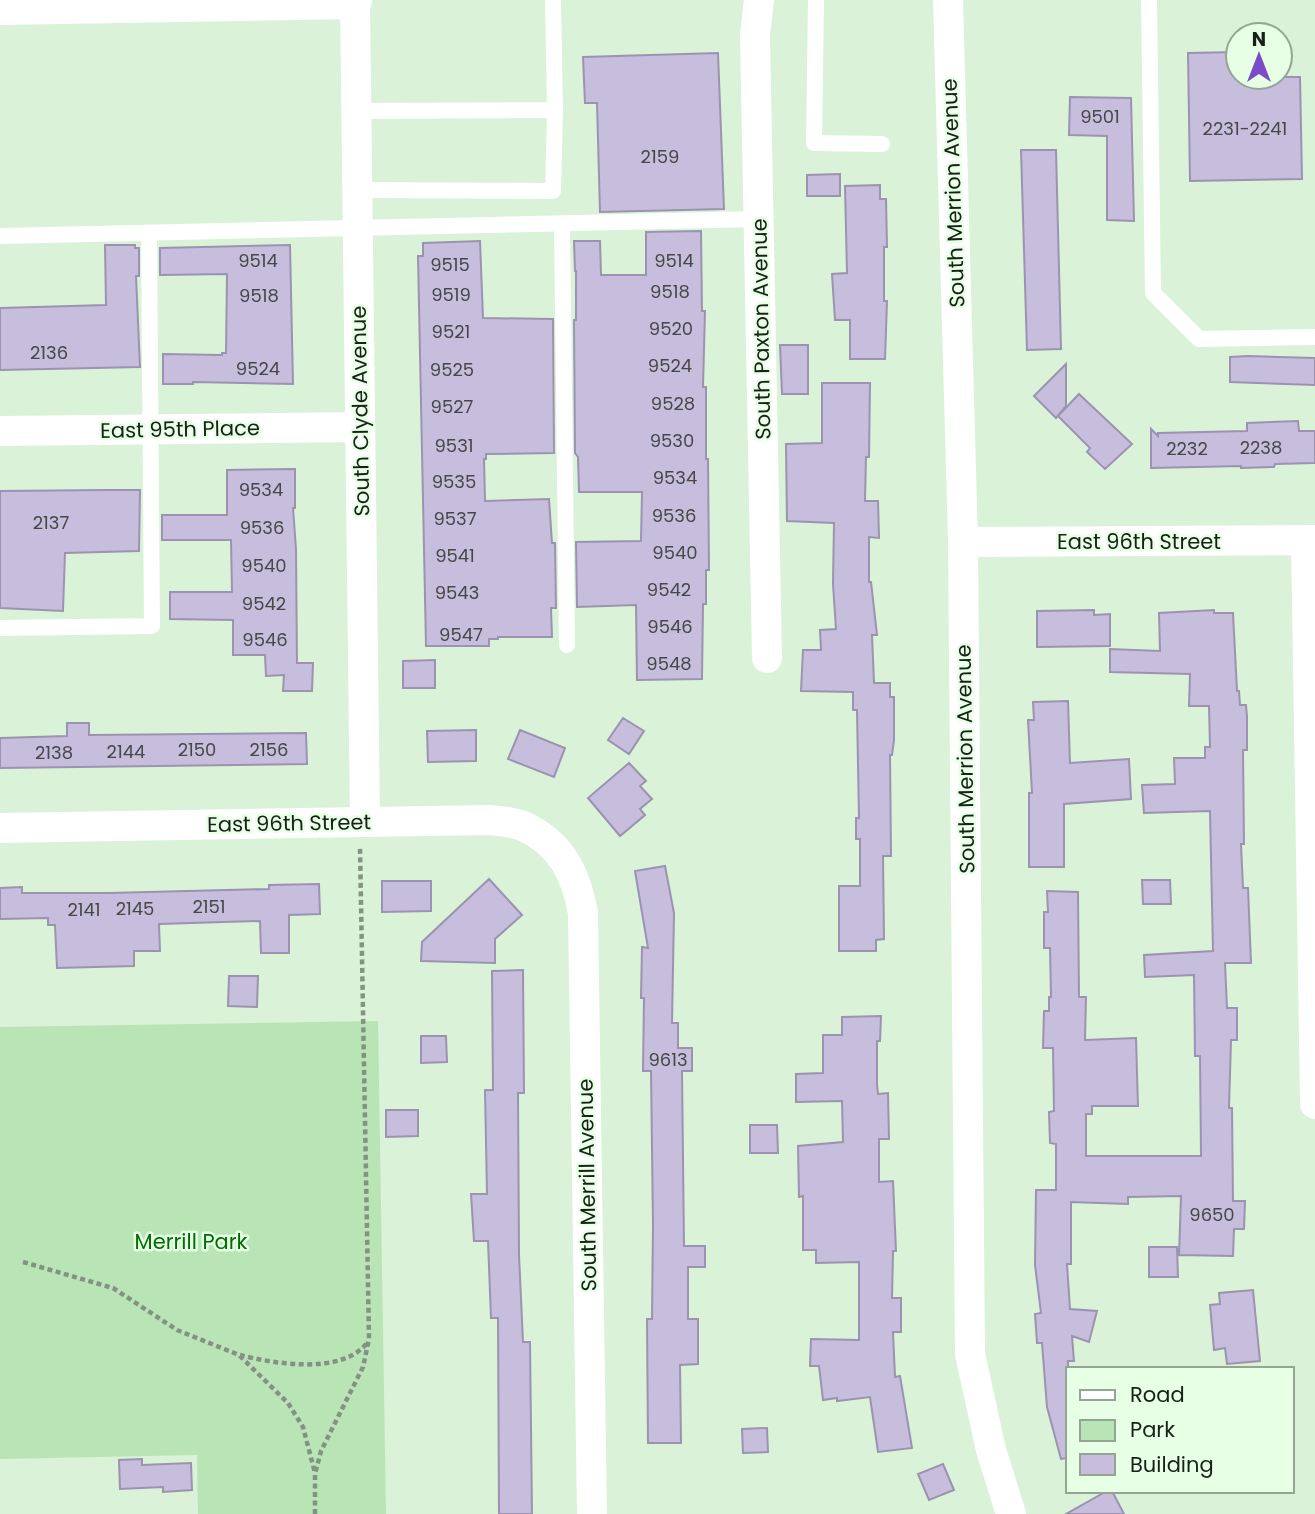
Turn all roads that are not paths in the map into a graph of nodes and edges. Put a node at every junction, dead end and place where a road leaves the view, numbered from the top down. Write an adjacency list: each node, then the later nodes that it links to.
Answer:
1 (354, 0): 7 (main road); 9 (street, South Clyde Avenue)
2 (553, 0): 8 (lane)
3 (759, 0): 12 (street, South Paxton Avenue)
4 (816, 0): 10 (lane)
5 (948, 0): 22 (street, South Merrion Avenue)
6 (1149, 0): 17 (lane)
7 (0, 6)
8 (555, 110): 9 (lane); 11 (lane)
9 (356, 111): 11 (street, South Clyde Avenue)
10 (882, 144)
11 (357, 190): 14 (street, South Clyde Avenue)
12 (759, 219): 13 (lane); 25 (street, South Paxton Avenue)
13 (562, 224): 14 (lane); 24 (lane)
14 (358, 230): 15 (lane); 18 (street, South Clyde Avenue)
15 (149, 233): 16 (lane); 19 (lane)
16 (0, 236)
17 (1315, 337)
18 (360, 427): 19 (street, East 95th Place); 27 (street, South Clyde Avenue)
19 (151, 429): 20 (street, East 95th Place); 23 (lane)
20 (0, 431)
21 (1310, 540): 22 (street, East 96th Street); 29 (street)
22 (963, 542): 31 (street, South Merrion Avenue)
23 (0, 628)
24 (567, 645)
25 (767, 658)
26 (0, 828): 27 (street, East 96th Street)
27 (362, 831): 28 (street, East 96th Street)
28 (566, 860): 30 (street, South Merrill Avenue)
29 (1315, 1104)
30 (592, 1514)
31 (1011, 1514)

